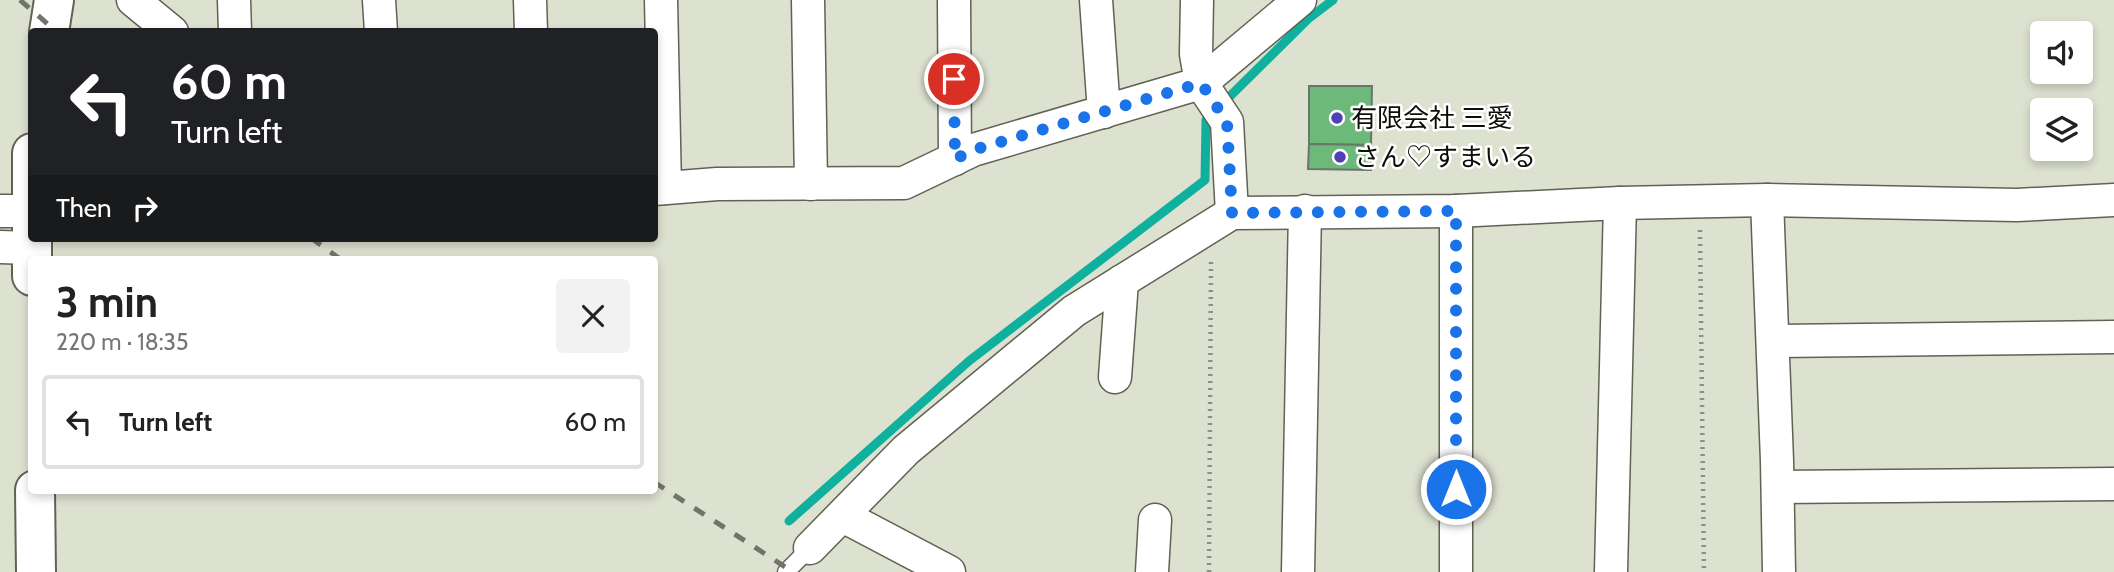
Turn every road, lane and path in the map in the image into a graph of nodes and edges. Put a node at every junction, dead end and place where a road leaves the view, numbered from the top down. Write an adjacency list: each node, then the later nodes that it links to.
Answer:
1 (54, 0): 12 (street)
2 (132, 0): 13 (street)
3 (234, 0): 14 (street)
4 (379, 0): 15 (street)
5 (530, 0): 16 (street)
6 (662, 0): 21 (street)
7 (808, 0): 20 (street)
8 (954, 0): 19 (street)
9 (1096, 0): 18 (street)
10 (1197, 0): 17 (street)
11 (1300, 0): 17 (street)
12 (50, 28)
13 (167, 28)
14 (235, 28)
15 (381, 28)
16 (531, 28)
17 (1201, 83): 18 (street); 30 (street)
18 (1104, 112): 19 (street)
19 (955, 159): 20 (street)
20 (811, 184): 21 (street)
21 (660, 189)
22 (28, 194): 31 (street)
23 (1767, 200): 24 (street); 25 (street); 34 (street)
24 (2114, 200)
25 (1700, 201): 26 (street); 50 (path)
26 (1620, 203): 29 (street); 49 (street)
27 (0, 211): 31 (street)
28 (1305, 211): 29 (street); 30 (street); 47 (street)
29 (1456, 211): 48 (street)
30 (1221, 220): 32 (street); 46 (path)
31 (23, 246)
32 (1122, 281): 35 (street); 39 (street)
33 (2114, 337): 34 (street)
34 (1773, 341): 37 (street)
35 (1115, 377)
36 (2114, 484): 37 (street)
37 (1777, 487): 51 (street)
38 (35, 494): 42 (street)
39 (843, 516): 41 (street); 44 (street)
40 (1155, 520): 45 (street)
41 (810, 548): 43 (lane)
42 (36, 572)
43 (786, 572)
44 (949, 572)
45 (1152, 572)
46 (1209, 572)
47 (1298, 572)
48 (1456, 572)
49 (1611, 572)
50 (1704, 572)
51 (1779, 572)

